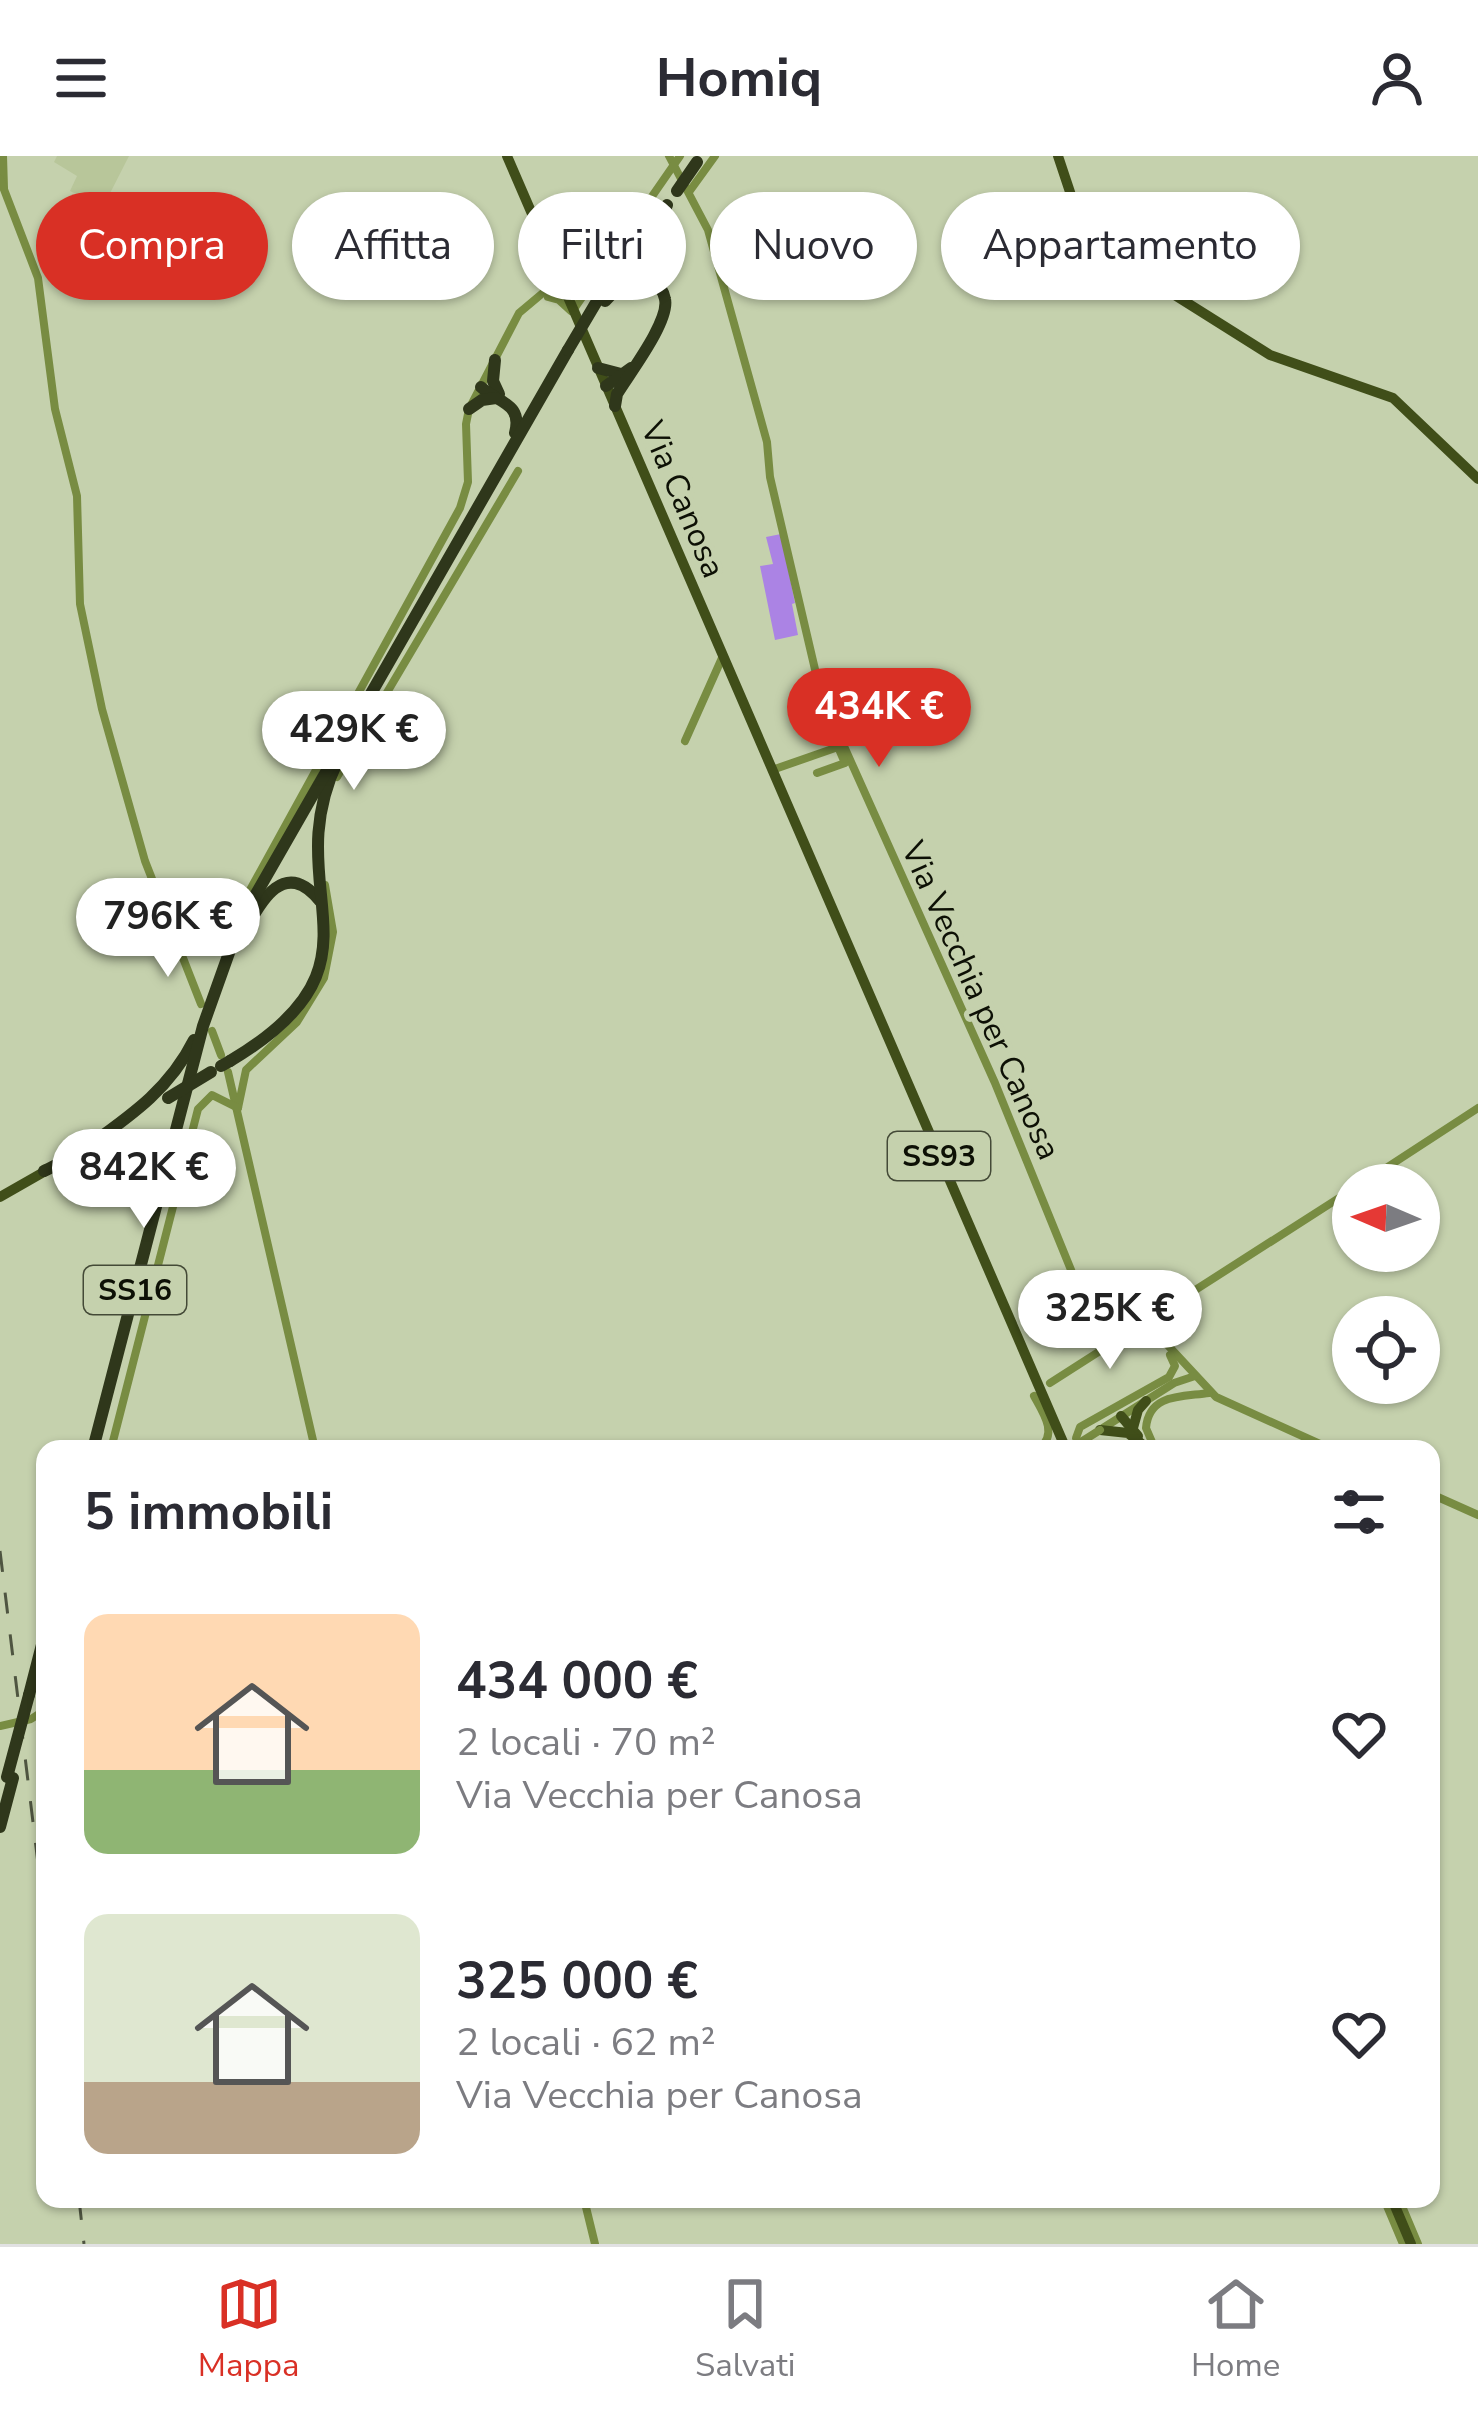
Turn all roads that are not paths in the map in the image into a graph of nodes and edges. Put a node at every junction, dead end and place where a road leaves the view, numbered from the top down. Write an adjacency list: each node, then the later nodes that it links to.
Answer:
1 (3, 156): 9 (street)
2 (506, 156): 10 (main road, Via Canosa / SS93)
3 (715, 156): 8 (street)
4 (1058, 156): 30 (main road)
5 (698, 158): 8 (highway, SS16, bridge)
6 (674, 159): 8 (street, Via Vecchia per Canosa); 19 (street)
7 (0, 179): 9 (street)
8 (682, 188): 11 (highway, SS16); 18 (highway, SS16); 56 (street, Via Vecchia per Canosa)
9 (3, 190): 40 (street)
10 (522, 192)
11 (679, 192)
12 (534, 300): 21 (street)
13 (557, 300): 19 (street)
14 (568, 300): 19 (main road, Via Canosa / SS93)
15 (600, 300): 18 (highway, SS16)
16 (602, 300): 18 (highway)
17 (664, 300): 23 (highway, SS16)
18 (598, 303): 20 (highway, SS16, bridge)
19 (574, 313): 22 (main road, Via Canosa / SS93)
20 (566, 357): 26 (highway, SS16); 31 (highway, SS16); 32 (highway, SS16)
21 (495, 360): 24 (street); 26 (highway, SS16)
22 (598, 368): 23 (highway); 25 (main road, Via Canosa / SS93)
23 (627, 373): 25 (highway); 27 (highway, SS16)
24 (481, 386): 26 (highway); 28 (street)
25 (606, 386): 27 (main road, Via Canosa / SS93)
26 (498, 396): 28 (highway, SS16); 31 (highway, SS16)
27 (615, 406): 34 (main road, Via Canosa / SS93)
28 (470, 409): 40 (street)
29 (518, 471): 46 (street)
30 (1478, 479)
31 (490, 482): 32 (highway, SS16)
32 (428, 596): 35 (highway, SS16); 42 (highway, SS16)
33 (730, 637): 34 (street)
34 (722, 654): 36 (street); 38 (main road, Via Canosa / SS93)
35 (349, 738): 39 (highway, SS16); 41 (highway, SS16)
36 (685, 741)
37 (811, 766): 38 (street)
38 (772, 770): 72 (main road, Via Canosa / SS93)
39 (324, 907): 41 (highway, SS16); 45 (highway, SS16)
40 (175, 941): 43 (street)
41 (235, 949): 67 (highway, SS16)
42 (213, 993): 48 (highway, SS16); 53 (highway, SS16)
43 (201, 1004)
44 (212, 1031): 45 (street)
45 (222, 1065): 46 (street); 48 (highway, SS16, bridge)
46 (238, 1108): 69 (street); 70 (street)
47 (1478, 1108): 49 (street)
48 (91, 1144): 50 (main road)
49 (1392, 1164)
50 (44, 1171): 51 (main road); 53 (highway, SS16)
51 (0, 1198)
52 (1332, 1203): 54 (street)
53 (142, 1262): 68 (highway, SS16)
54 (1148, 1324): 55 (street); 56 (street)
55 (1169, 1348): 57 (street); 73 (street)
56 (1104, 1351): 59 (street)
57 (1187, 1367): 58 (street); 60 (street)
58 (1195, 1376): 60 (street); 61 (street)
59 (1051, 1383)
60 (1174, 1383): 63 (street)
61 (1210, 1392): 63 (street); 77 (street)
62 (1034, 1396): 71 (street)
63 (1152, 1403): 64 (street); 66 (main road); 76 (street)
64 (1121, 1415): 65 (street); 66 (main road)
65 (1100, 1430): 66 (main road); 74 (street, bridge)
66 (1131, 1430): 75 (main road)
67 (98, 1440)
68 (98, 1440)
69 (113, 1440)
70 (313, 1440)
71 (1048, 1440)
72 (1064, 1440)
73 (1077, 1440)
74 (1083, 1440)
75 (1140, 1440)
76 (1147, 1440)
77 (1312, 1440)
78 (1440, 1498): 79 (street)
79 (1478, 1515)
80 (36, 1677): 82 (highway)
81 (36, 1683): 82 (highway)
82 (32, 1696): 85 (highway, bridge)
83 (36, 1716): 84 (street)
84 (0, 1726)
85 (10, 1778): 86 (highway); 87 (highway)
86 (0, 1804)
87 (0, 1827)
88 (586, 2208): 90 (street)
89 (1395, 2208): 91 (main road)
90 (595, 2244)
91 (1410, 2244)

